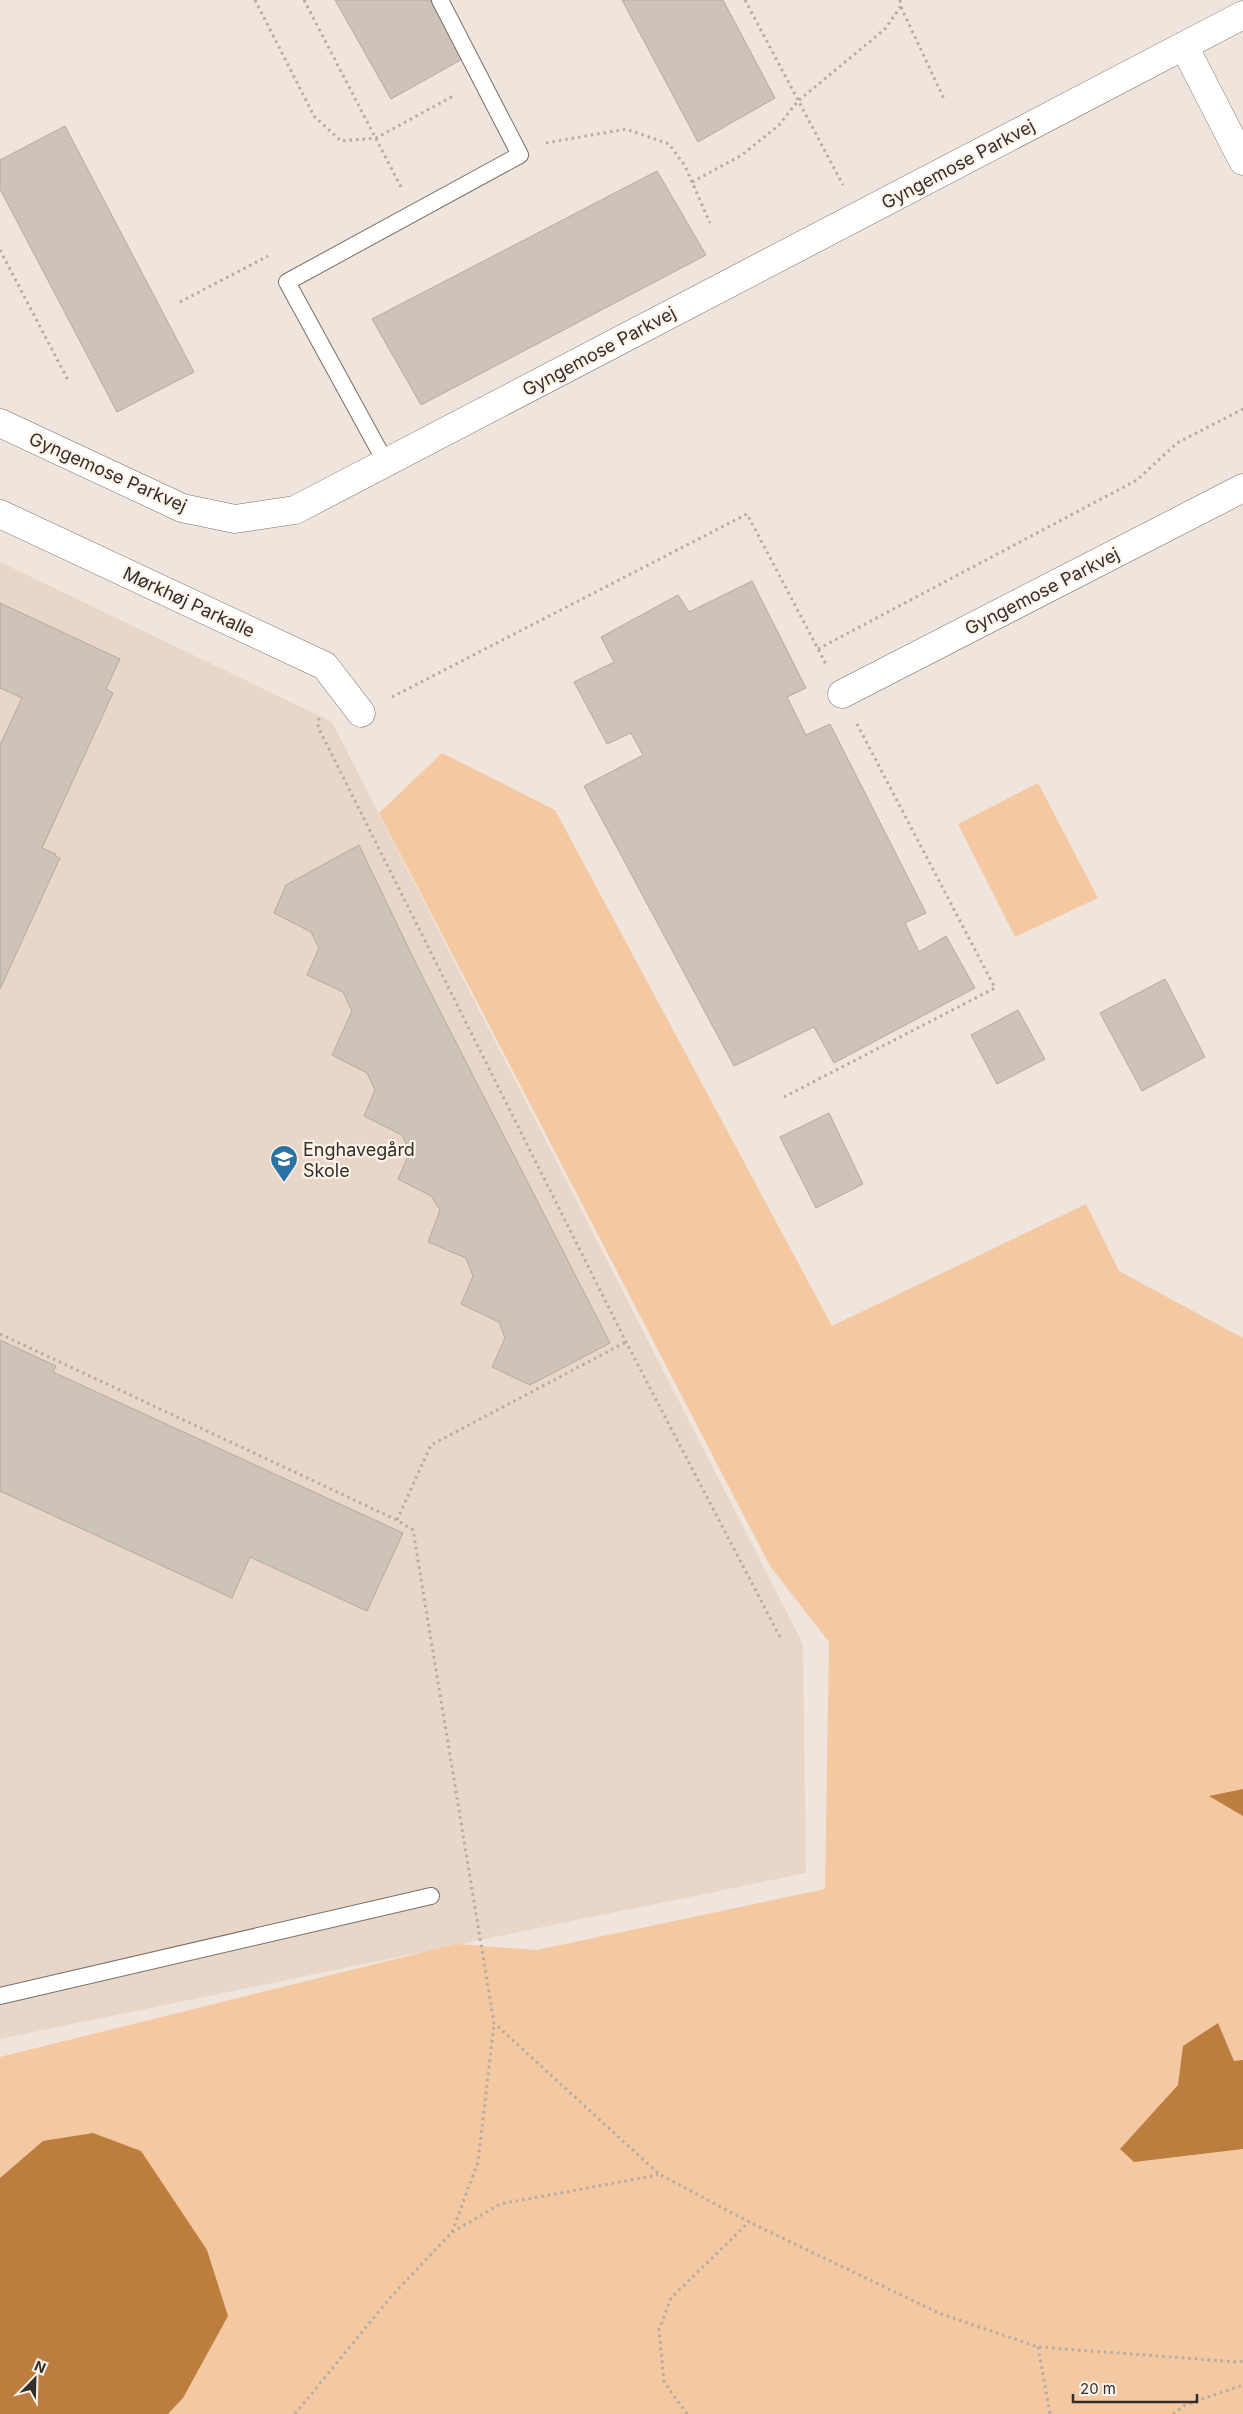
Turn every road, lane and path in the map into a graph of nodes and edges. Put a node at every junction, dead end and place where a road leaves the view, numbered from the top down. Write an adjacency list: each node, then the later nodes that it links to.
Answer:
1 (256, 0): 12 (path)
2 (304, 0): 12 (path)
3 (440, 0): 9 (lane)
4 (745, 0): 11 (path)
5 (900, 0): 6 (path)
6 (901, 6): 10 (path); 11 (path)
7 (1243, 15): 8 (street, Gyngemose Parkvej)
8 (1184, 46): 15 (street); 25 (street, Gyngemose Parkvej)
9 (482, 80): 12 (path); 13 (lane)
10 (944, 99)
11 (798, 101): 14 (path); 16 (path)
12 (376, 138): 17 (path)
13 (520, 155): 16 (path); 17 (lane)
14 (830, 159)
15 (1243, 161)
16 (692, 182): 18 (path)
17 (414, 212): 20 (lane)
18 (710, 223)
19 (0, 250): 22 (path)
20 (287, 282): 21 (path); 25 (lane)
21 (180, 302)
22 (69, 382)
23 (1243, 409): 28 (path)
24 (0, 423): 25 (street, Gyngemose Parkvej)
25 (386, 463)
26 (1243, 488): 30 (street, Gyngemose Parkvej)
27 (0, 514): 29 (street, Mørkhøj Parkalle)
28 (818, 649): 30 (path); 31 (path)
29 (325, 666): 31 (street, Mørkhøj Parkalle); 34 (path)
30 (842, 694): 32 (path)
31 (361, 713)
32 (784, 1097)
33 (0, 1334): 35 (path)
34 (626, 1342): 35 (path); 36 (path)
35 (397, 1520): 39 (path)
36 (780, 1637)
37 (431, 1896): 38 (lane)
38 (0, 1996)
39 (494, 2023): 40 (path); 42 (path)
40 (659, 2174): 41 (path); 42 (path)
41 (749, 2222): 43 (path); 47 (path)
42 (451, 2234): 46 (path)
43 (1038, 2347): 44 (path); 48 (path)
44 (1243, 2361)
45 (1243, 2385): 49 (path)
46 (295, 2414)
47 (687, 2414)
48 (1050, 2414)
49 (1173, 2414)

